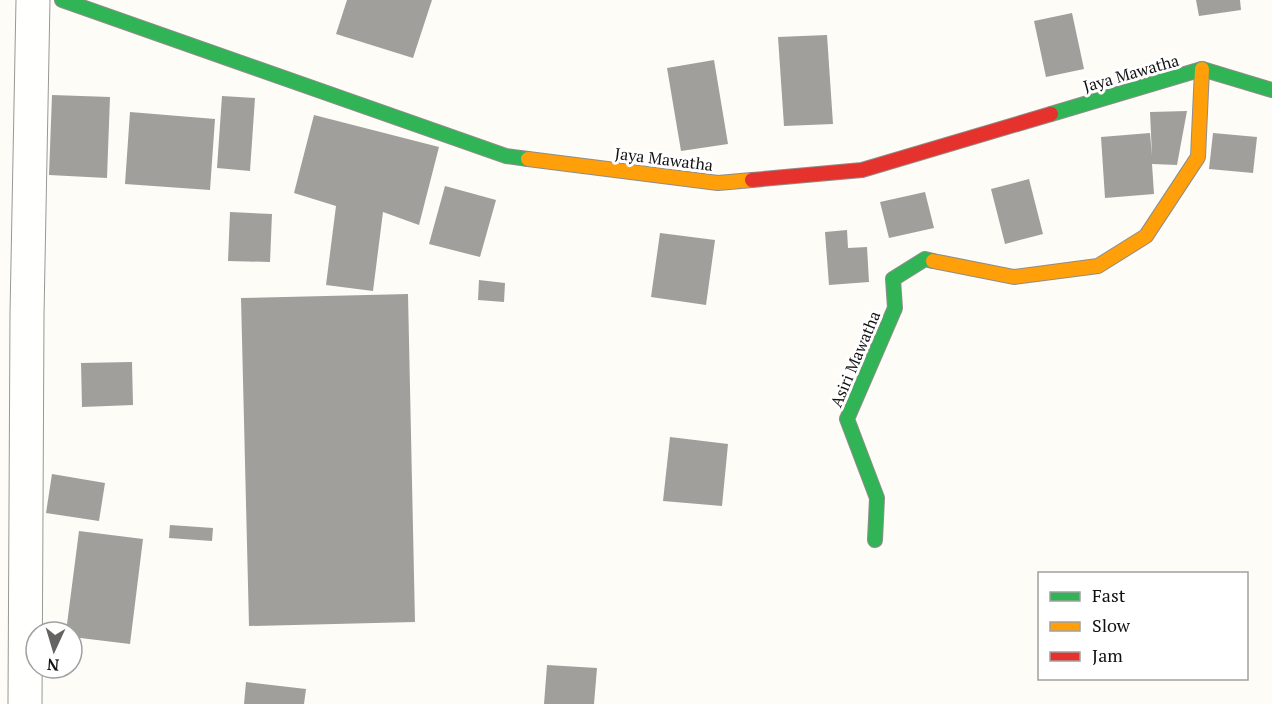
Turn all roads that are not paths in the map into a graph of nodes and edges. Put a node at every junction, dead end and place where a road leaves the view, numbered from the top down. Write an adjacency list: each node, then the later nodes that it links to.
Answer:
1 (33, 0): 6 (street)
2 (62, 0): 3 (street, Jaya Mawatha)
3 (1202, 69): 4 (street, Jaya Mawatha); 5 (street, Asiri Mawatha)
4 (1272, 90)
5 (875, 540)
6 (25, 704)

